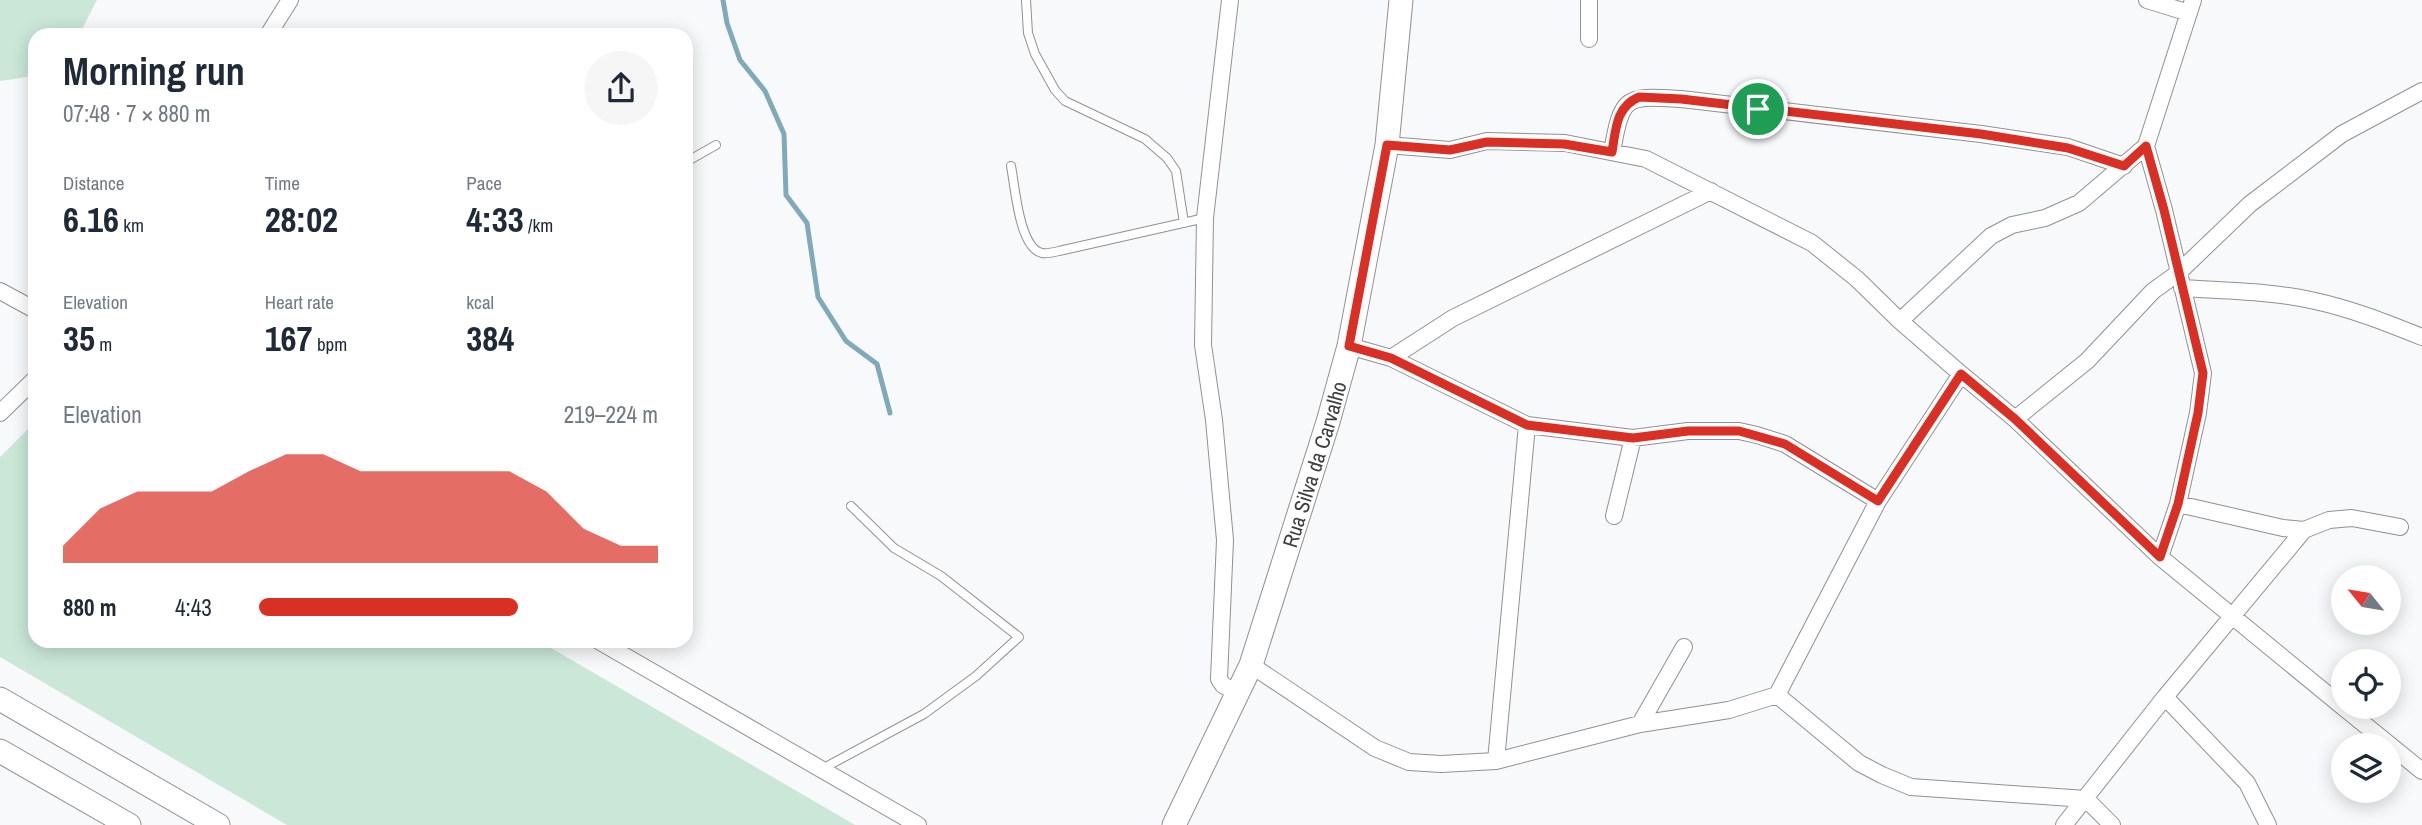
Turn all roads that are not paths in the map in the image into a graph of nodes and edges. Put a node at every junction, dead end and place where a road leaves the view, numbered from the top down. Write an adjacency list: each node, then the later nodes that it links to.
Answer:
1 (290, 0): 8 (street)
2 (1026, 0): 20 (lane)
3 (1230, 0): 19 (street)
4 (1401, 0): 12 (street, Rua Silva da Carvalho)
5 (1589, 0): 9 (street)
6 (2147, 0): 7 (street)
7 (2191, 6): 13 (street)
8 (272, 28)
9 (1589, 40)
10 (2422, 91): 21 (street)
11 (716, 145): 15 (lane)
12 (1387, 145): 14 (street); 26 (street, Rua Silva da Carvalho)
13 (2146, 146): 17 (street); 21 (street)
14 (1612, 152): 17 (street); 18 (street)
15 (693, 158)
16 (1012, 166): 20 (lane)
17 (2124, 166): 24 (street)
18 (1711, 191): 24 (street); 27 (street)
19 (1205, 218): 20 (lane); 45 (street)
20 (1184, 223)
21 (2180, 280): 25 (street); 31 (street); 35 (street)
22 (0, 291): 23 (street)
23 (28, 306)
24 (1900, 321): 28 (street)
25 (2422, 337)
26 (1349, 346): 27 (street); 44 (street, Rua Silva da Carvalho)
27 (1391, 358): 32 (street)
28 (1961, 374): 31 (street); 34 (street)
29 (28, 386): 30 (street)
30 (0, 413)
31 (2015, 419): 40 (street)
32 (1527, 425): 33 (street); 53 (street)
33 (1633, 438): 34 (street); 37 (street)
34 (1878, 501): 46 (street)
35 (2178, 504): 39 (street); 40 (street)
36 (851, 506): 54 (lane)
37 (1614, 516)
38 (2400, 527): 39 (street)
39 (2304, 530): 41 (street)
40 (2160, 557): 41 (street)
41 (2232, 617): 47 (street); 48 (street)
42 (1684, 647): 51 (street)
43 (611, 648): 54 (street)
44 (1251, 665): 45 (street, Rua Silva da Carvalho); 53 (street)
45 (1237, 692): 60 (street, Rua Silva da Carvalho)
46 (1777, 695): 51 (street); 56 (street)
47 (2165, 696): 56 (street); 63 (street)
48 (2331, 697)
49 (0, 699): 58 (street)
50 (2358, 719): 55 (street)
51 (1640, 724): 53 (street)
52 (0, 751): 57 (street)
53 (1496, 761)
54 (822, 769): 59 (street)
55 (2422, 771)
56 (2086, 799): 61 (street); 62 (street)
57 (129, 825)
58 (218, 825)
59 (918, 825)
60 (1174, 825)
61 (2064, 825)
62 (2112, 825)
63 (2268, 825)

